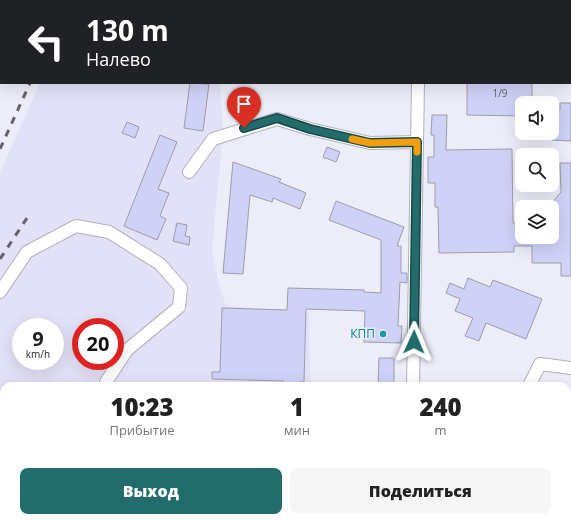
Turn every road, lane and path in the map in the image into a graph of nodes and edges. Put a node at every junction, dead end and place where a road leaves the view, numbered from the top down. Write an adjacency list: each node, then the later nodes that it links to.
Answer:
1 (418, 84): 2 (lane)
2 (417, 142): 3 (lane); 7 (lane)
3 (189, 172)
4 (0, 292): 6 (lane)
5 (571, 368): 8 (lane)
6 (106, 382)
7 (413, 382)
8 (531, 382)

